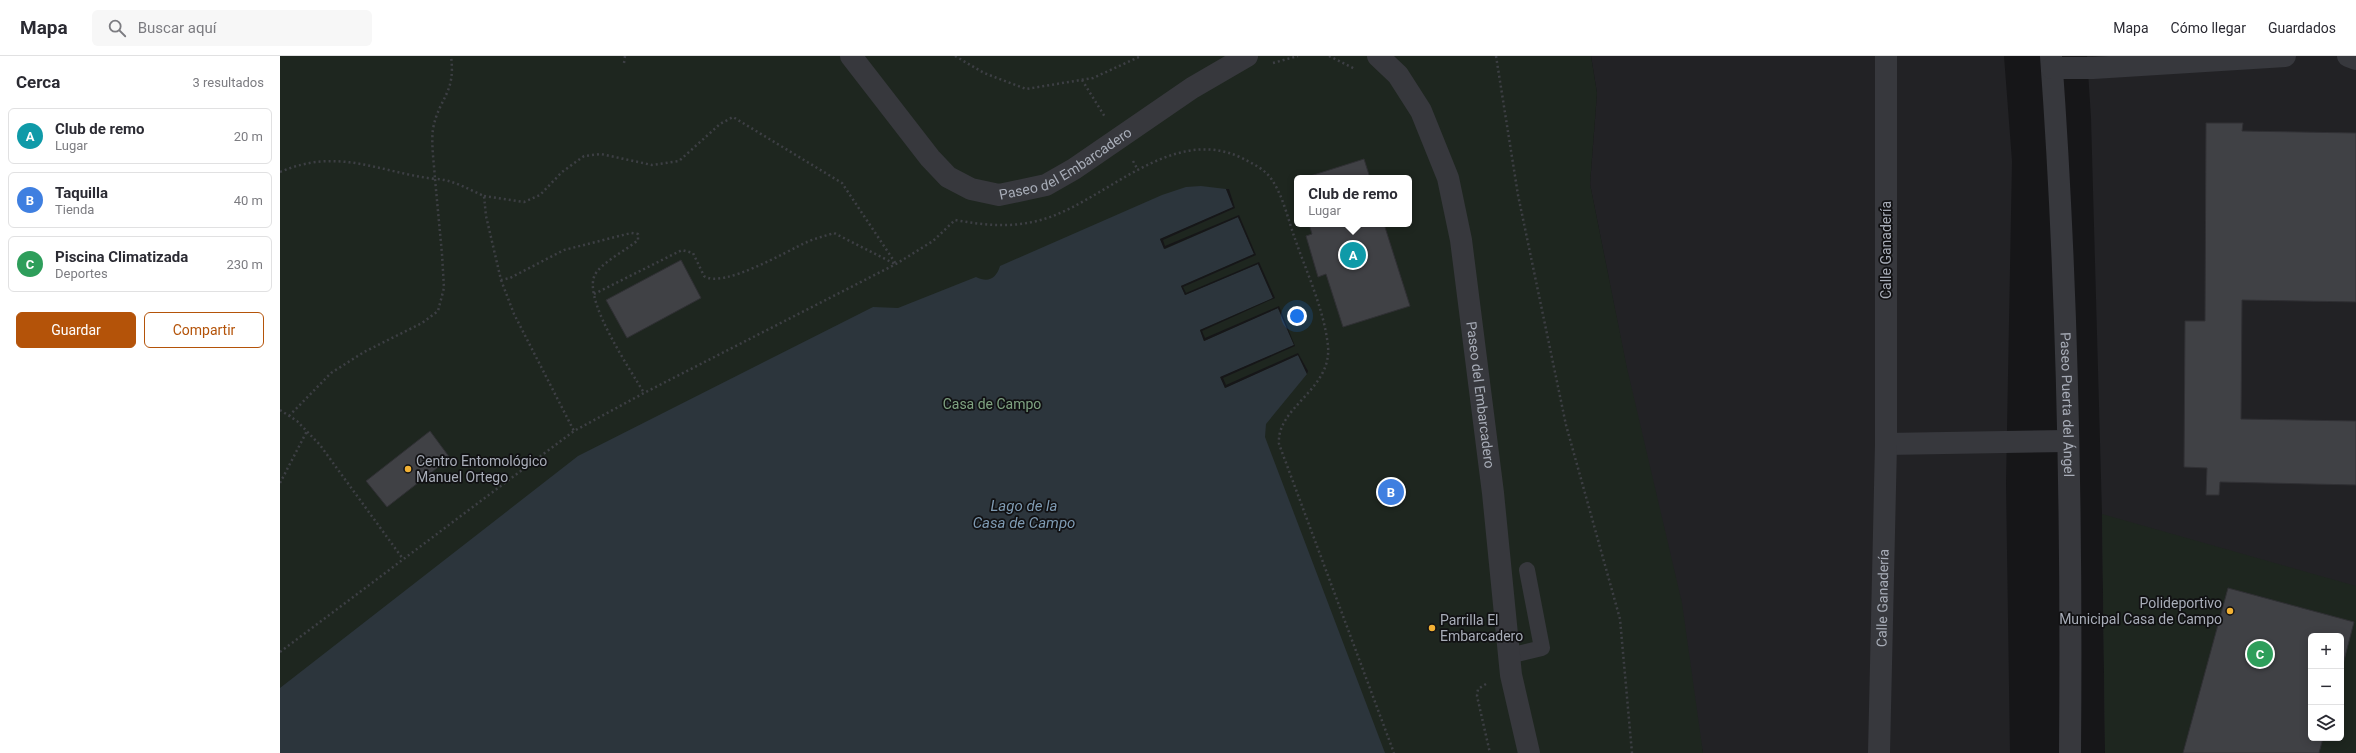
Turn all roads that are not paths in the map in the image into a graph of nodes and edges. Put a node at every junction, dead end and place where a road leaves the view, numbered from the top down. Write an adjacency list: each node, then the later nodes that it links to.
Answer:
1 (851, 56): 2 (street, Paseo del Embarcadero)
2 (1247, 56)
3 (1378, 56): 12 (street, Paseo del Embarcadero)
4 (1886, 56): 10 (street, Calle Ganadería)
5 (2285, 56): 8 (street)
6 (2348, 56): 7 (street)
7 (2356, 59)
8 (2052, 62): 9 (street, Paseo Puerta del Ángel)
9 (2067, 442): 10 (street); 15 (street, Paseo Puerta del Ángel)
10 (1886, 444): 14 (street, Calle Ganadería)
11 (1527, 570): 12 (lane)
12 (1509, 656): 13 (street, Paseo del Embarcadero)
13 (1529, 753)
14 (1879, 753)
15 (2070, 753)

